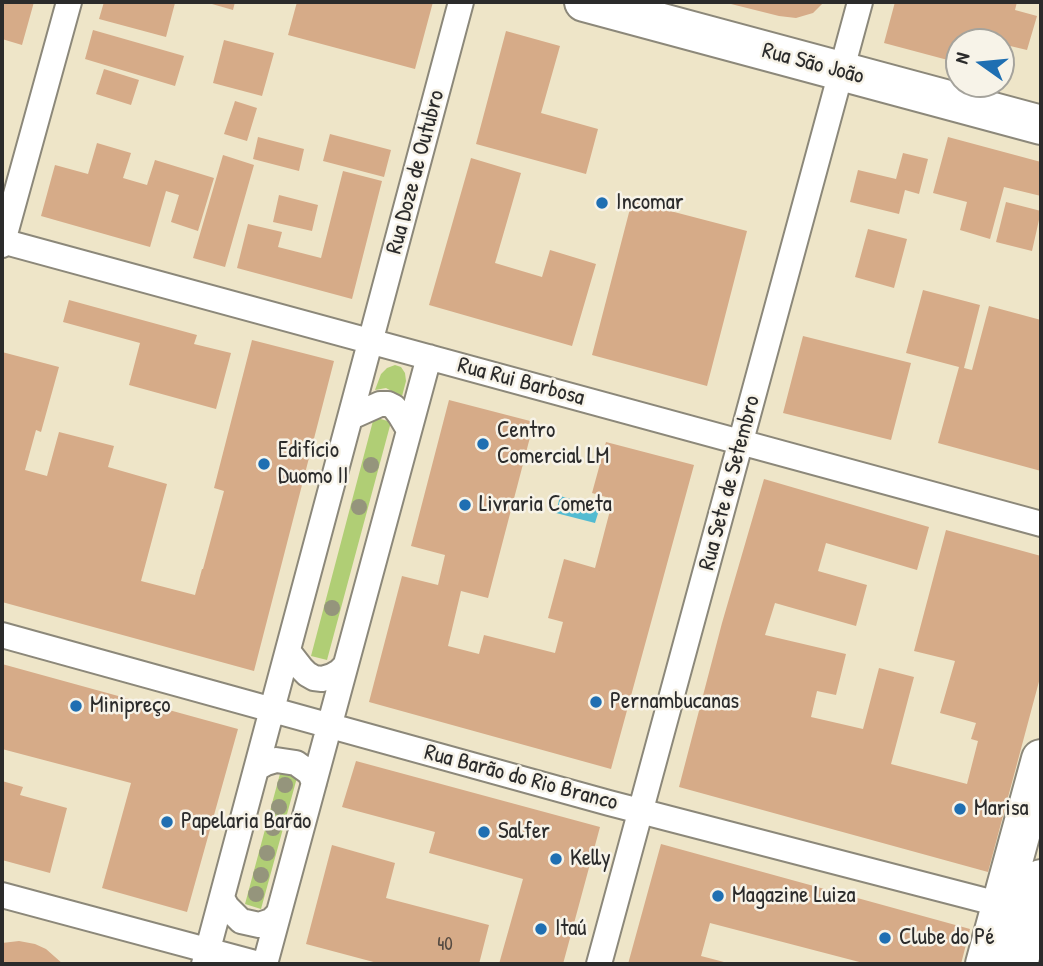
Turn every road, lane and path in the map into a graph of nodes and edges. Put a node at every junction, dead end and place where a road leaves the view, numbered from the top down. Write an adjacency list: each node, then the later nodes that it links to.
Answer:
1 (69, 2): 7 (street)
2 (461, 2): 8 (street, Rua Doze de Outubro)
3 (584, 2): 5 (main road, Rua São João)
4 (860, 2): 5 (street, Rua Sete de Setembro)
5 (841, 72): 6 (main road, Rua São João); 12 (street, Rua Sete de Setembro)
6 (1041, 125)
7 (2, 242): 8 (street, Rua Rui Barbosa)
8 (372, 341): 9 (street, Rua Rui Barbosa); 10 (street, Rua Doze de Outubro)
9 (429, 357): 11 (street); 12 (street, Rua Rui Barbosa)
10 (351, 417): 11 (street); 15 (street, Rua Doze de Outubro)
11 (409, 430): 16 (street)
12 (741, 442): 13 (street, Rua Rui Barbosa); 22 (street, Rua Sete de Setembro)
13 (1041, 524)
14 (2, 635): 17 (street, Rua Barão do Rio Branco)
15 (288, 651): 16 (street); 17 (street, Rua Doze de Outubro)
16 (345, 666): 18 (street)
17 (272, 710): 18 (street, Rua Barão do Rio Branco); 20 (street, Rua Doze de Outubro)
18 (329, 726): 21 (street); 22 (street, Rua Barão do Rio Branco)
19 (1041, 759): 23 (main road)
20 (257, 768): 21 (street); 25 (street, Rua Doze de Outubro)
21 (314, 783): 26 (street)
22 (641, 811): 23 (street, Rua Barão do Rio Branco); 31 (street, Rua Sete de Setembro)
23 (1029, 889): 28 (main road)
24 (2, 895): 27 (street)
25 (222, 898): 26 (street); 27 (street, Rua Doze de Outubro)
26 (278, 914): 30 (street)
27 (206, 957): 29 (street)
28 (1002, 960)
29 (259, 964)
30 (265, 964)
31 (599, 964)

